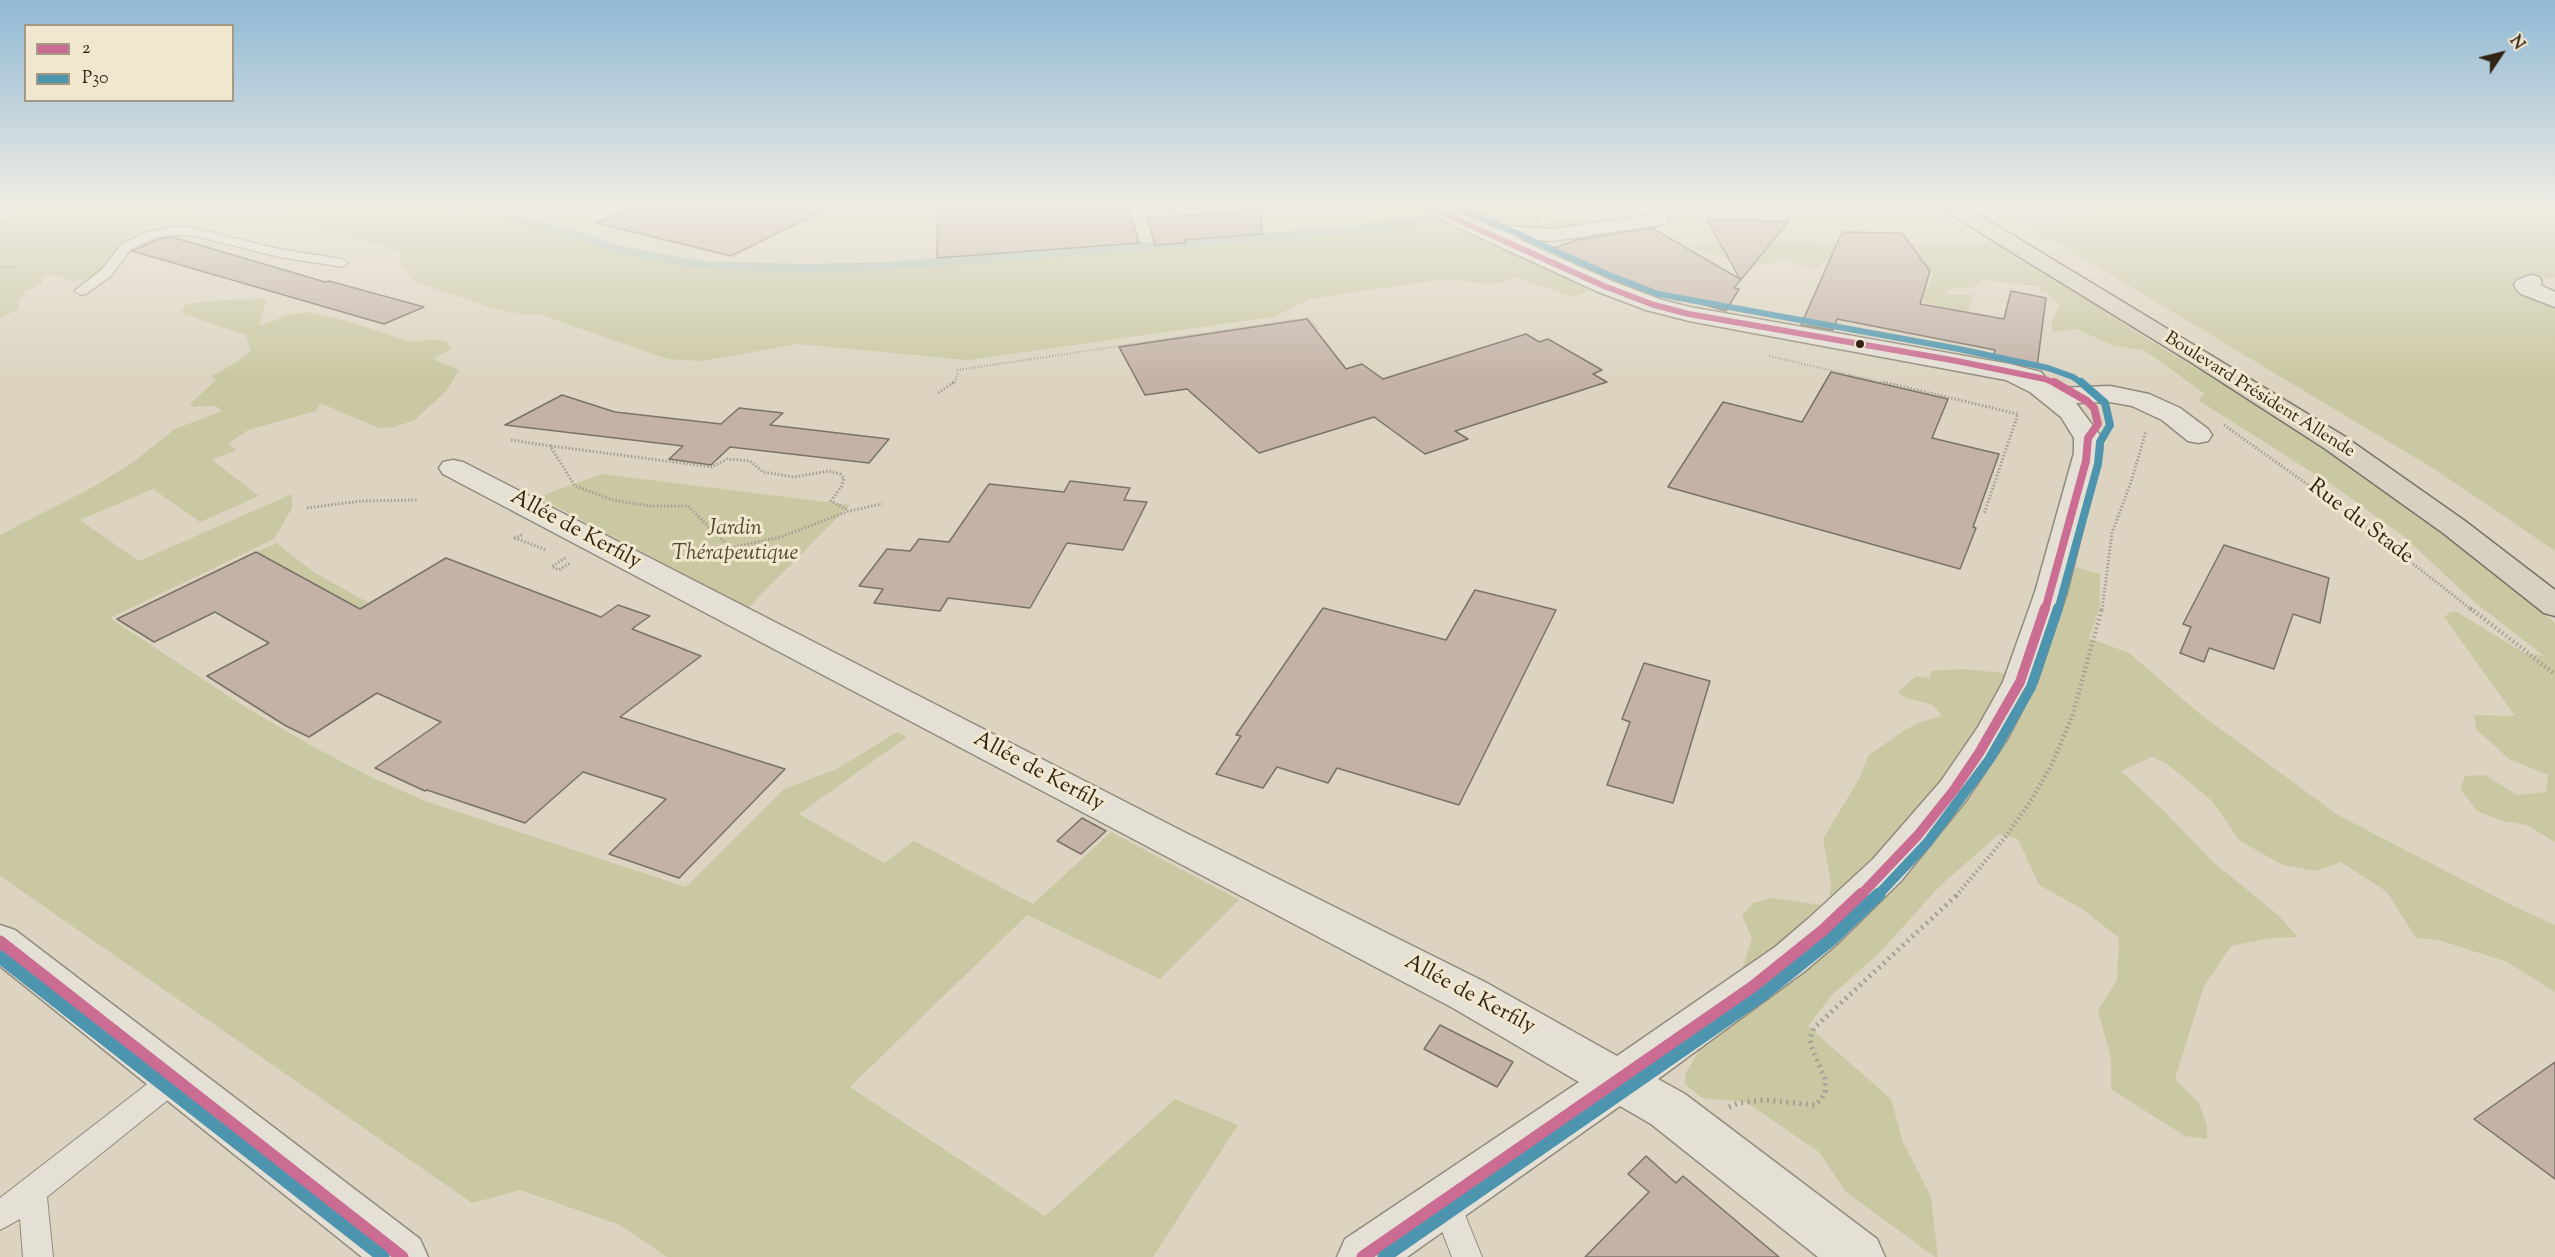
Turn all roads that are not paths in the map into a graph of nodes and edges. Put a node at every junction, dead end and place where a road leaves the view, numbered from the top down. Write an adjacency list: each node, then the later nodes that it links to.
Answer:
1 (113, 264): 6 (lane)
2 (1557, 264): 13 (street)
3 (2046, 264): 10 (main road, Boulevard Président Allende)
4 (2069, 264): 9 (main road, Boulevard Président Allende)
5 (2531, 282): 7 (street)
6 (81, 291)
7 (2555, 300)
8 (453, 468): 13 (street, Allée de Kerfily)
9 (2555, 580)
10 (2555, 606)
11 (0, 942): 12 (street)
12 (174, 1079): 14 (lane); 18 (street)
13 (1620, 1080): 15 (street); 21 (street, Allée de Kerfily)
14 (32, 1191): 16 (lane); 17 (lane)
15 (1445, 1200): 19 (street); 20 (lane)
16 (0, 1216)
17 (38, 1257)
18 (402, 1257)
19 (1363, 1257)
20 (1467, 1257)
21 (1859, 1257)

